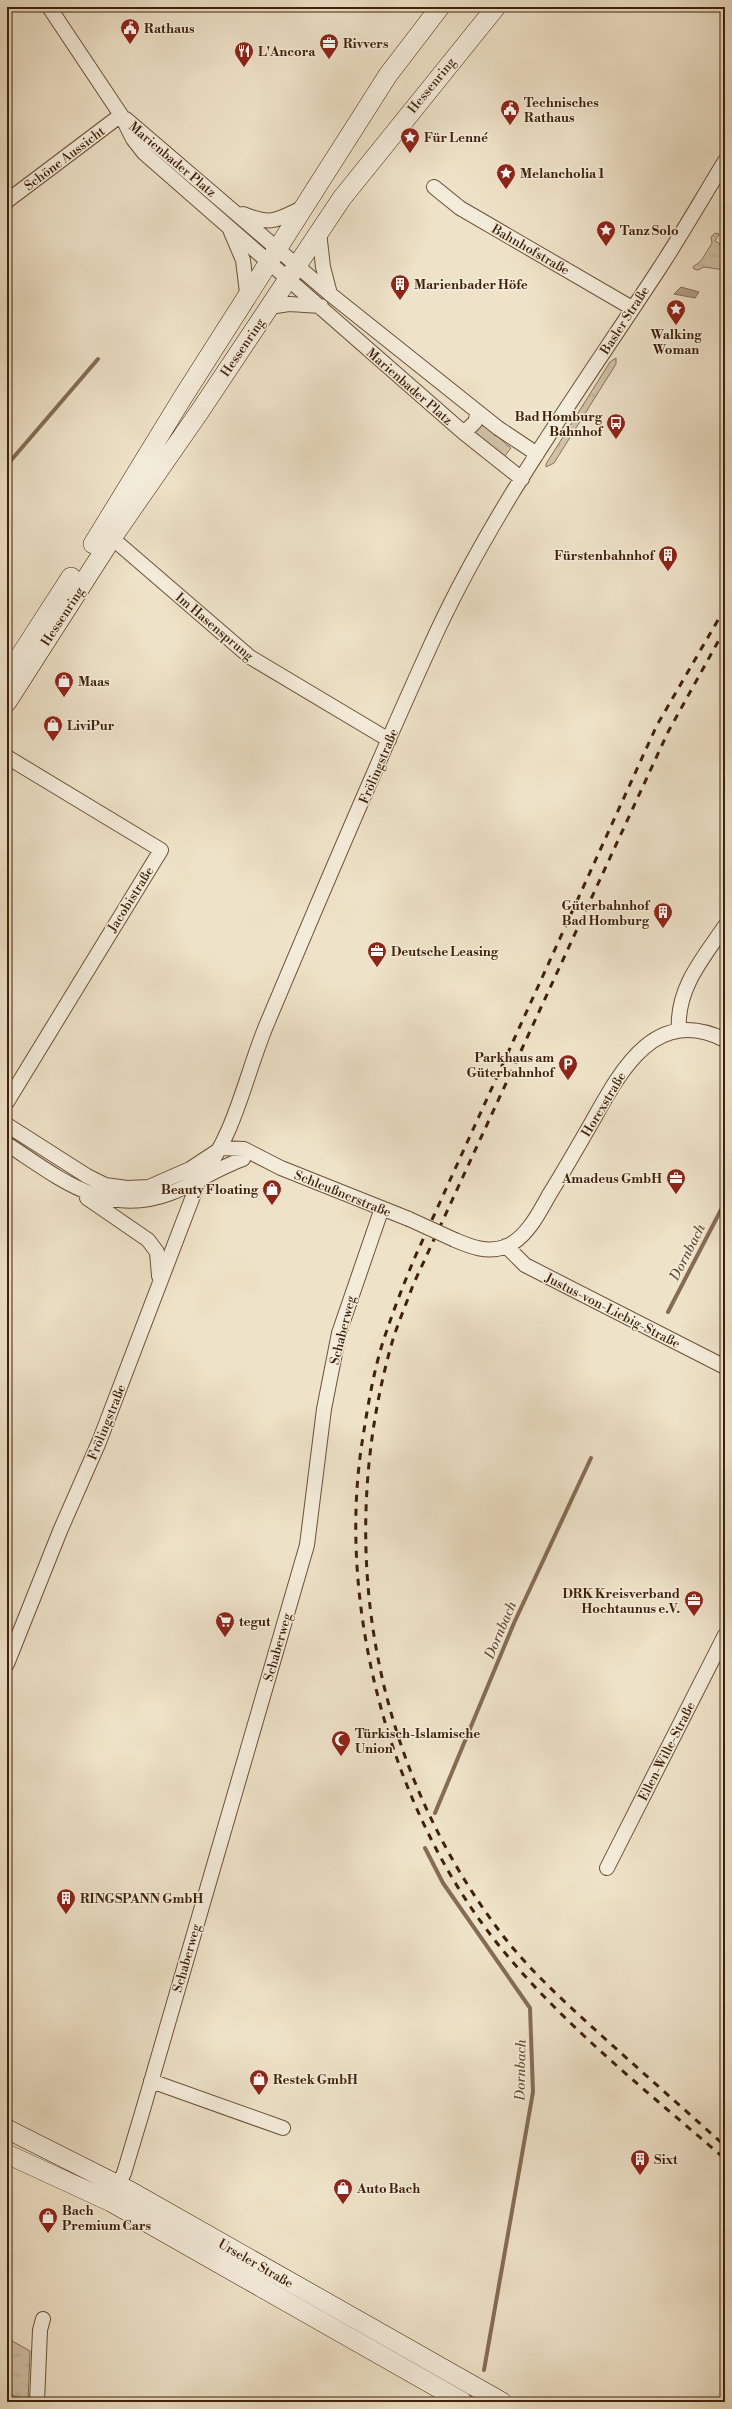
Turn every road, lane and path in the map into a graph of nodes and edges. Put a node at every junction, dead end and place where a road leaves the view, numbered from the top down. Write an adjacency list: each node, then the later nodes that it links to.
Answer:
1 (49, 7): 4 (street)
2 (440, 7): 8 (street, Hessenring)
3 (496, 7): 11 (street, Hessenring)
4 (121, 114): 7 (street, Schöne Aussicht); 9 (street, Marienbader Platz); 10 (street, Marienbader Platz)
5 (725, 161): 18 (street, Basler Straße)
6 (434, 187): 18 (street, Bahnhofstraße)
7 (7, 201)
8 (304, 207): 9 (street, Marienbader Platz); 12 (street, Hessenring)
9 (236, 212): 12 (street, Marienbader Platz)
10 (228, 227): 12 (street, Marienbader Platz); 14 (street, Marienbader Platz)
11 (319, 232): 13 (street, Hessenring); 15 (street)
12 (272, 255): 13 (street, Marienbader Platz); 14 (street, Hessenring)
13 (292, 272): 15 (street, Marienbader Platz); 16 (street, Marienbader Platz); 17 (street, Hessenring)
14 (248, 294): 24 (street, Hessenring)
15 (330, 294): 19 (street, Marienbader Platz)
16 (321, 306): 17 (street); 20 (street, Marienbader Platz)
17 (269, 307): 23 (street, Hessenring)
18 (632, 308): 21 (street, Basler Straße)
19 (478, 413): 20 (street, Marienbader Platz); 21 (street, Marienbader Platz)
20 (464, 433): 22 (street, Marienbader Platz)
21 (537, 454): 22 (street, Basler Straße)
22 (522, 479): 26 (street, Frölingstraße)
23 (112, 538): 25 (street, Hessenring); 26 (street, Im Hasensprung)
24 (7, 676)
25 (7, 702)
26 (389, 740): 32 (street, Frölingstraße)
27 (7, 757): 31 (street, Jacobistraße)
28 (725, 926): 29 (street)
29 (679, 1030): 30 (street); 42 (street, Horexstraße)
30 (725, 1040)
31 (7, 1102)
32 (228, 1124): 35 (street, Frölingstraße); 36 (street); 37 (street, Frölingstraße)
33 (7, 1125): 37 (street)
34 (7, 1144): 39 (street)
35 (222, 1148): 36 (street); 37 (street); 38 (street, Frölingstraße)
36 (243, 1154): 38 (street); 40 (street, Schleußnerstraße)
37 (208, 1157): 38 (street, Frölingstraße)
38 (200, 1179): 39 (street); 43 (street, Frölingstraße)
39 (70, 1186): 43 (street)
40 (382, 1208): 41 (street, Schleußnerstraße, bridge); 48 (street, Schaberweg)
41 (455, 1240): 42 (street, Horexstraße)
42 (506, 1246): 44 (street, Justus-von-Liebig-Straße)
43 (158, 1285): 46 (street, Frölingstraße)
44 (725, 1367)
45 (725, 1635): 47 (street, Ellen-Wille-Straße)
46 (7, 1664)
47 (607, 1868)
48 (151, 2081): 49 (street); 52 (street, Schaberweg)
49 (283, 2128)
50 (7, 2129): 52 (street, Urseler Straße)
51 (7, 2154): 52 (street, Urseler Straße)
52 (115, 2194): 55 (street, Urseler Straße); 56 (street, Urseler Straße)
53 (44, 2319): 54 (street)
54 (37, 2402)
55 (463, 2402)
56 (502, 2402)

